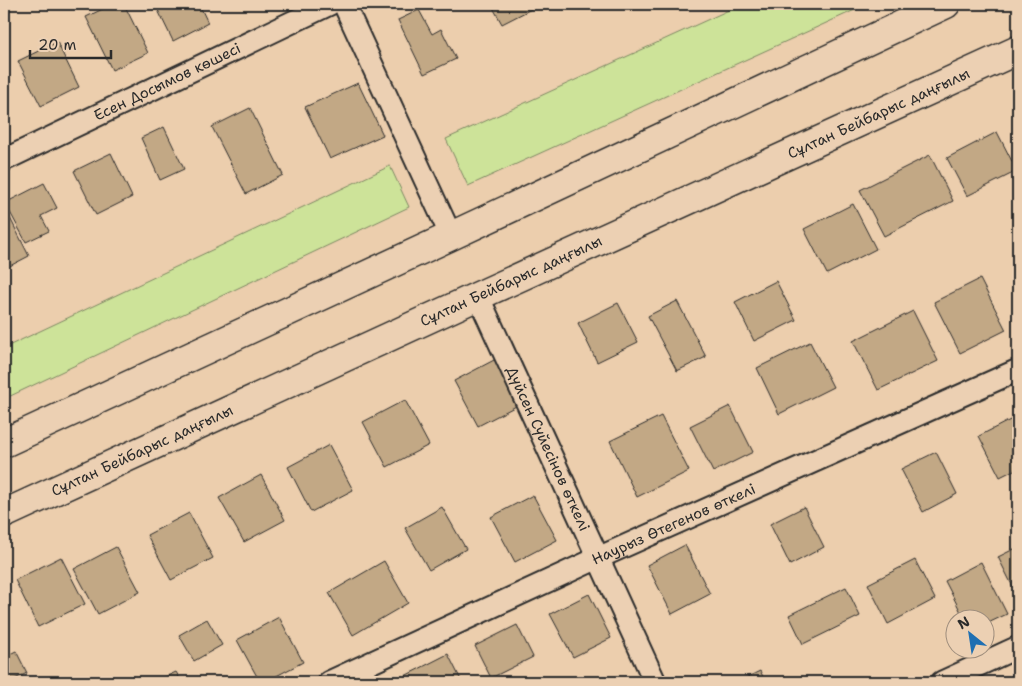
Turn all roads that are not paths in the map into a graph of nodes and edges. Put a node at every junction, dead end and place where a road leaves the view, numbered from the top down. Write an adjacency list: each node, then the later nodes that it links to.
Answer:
1 (330, 4): 5 (street, Есен Досымов көшесі)
2 (344, 4): 6 (street)
3 (946, 4): 6 (main road)
4 (1018, 50): 7 (main road, Сұлтан Бейбарыс даңғылы)
5 (4, 160)
6 (451, 236): 9 (main road)
7 (478, 296): 10 (main road, Сұлтан Бейбарыс даңғылы); 11 (street, Дүйсен Сүйесінов өткелі)
8 (1018, 370): 11 (street, Наурыз Өтегенов өткелі)
9 (4, 443)
10 (4, 514)
11 (598, 558): 13 (street, Наурыз Өтегенов өткелі); 14 (street, Дүйсен Сүйесінов өткелі)
12 (1018, 647): 15 (street)
13 (329, 682)
14 (654, 682)
15 (942, 682)

